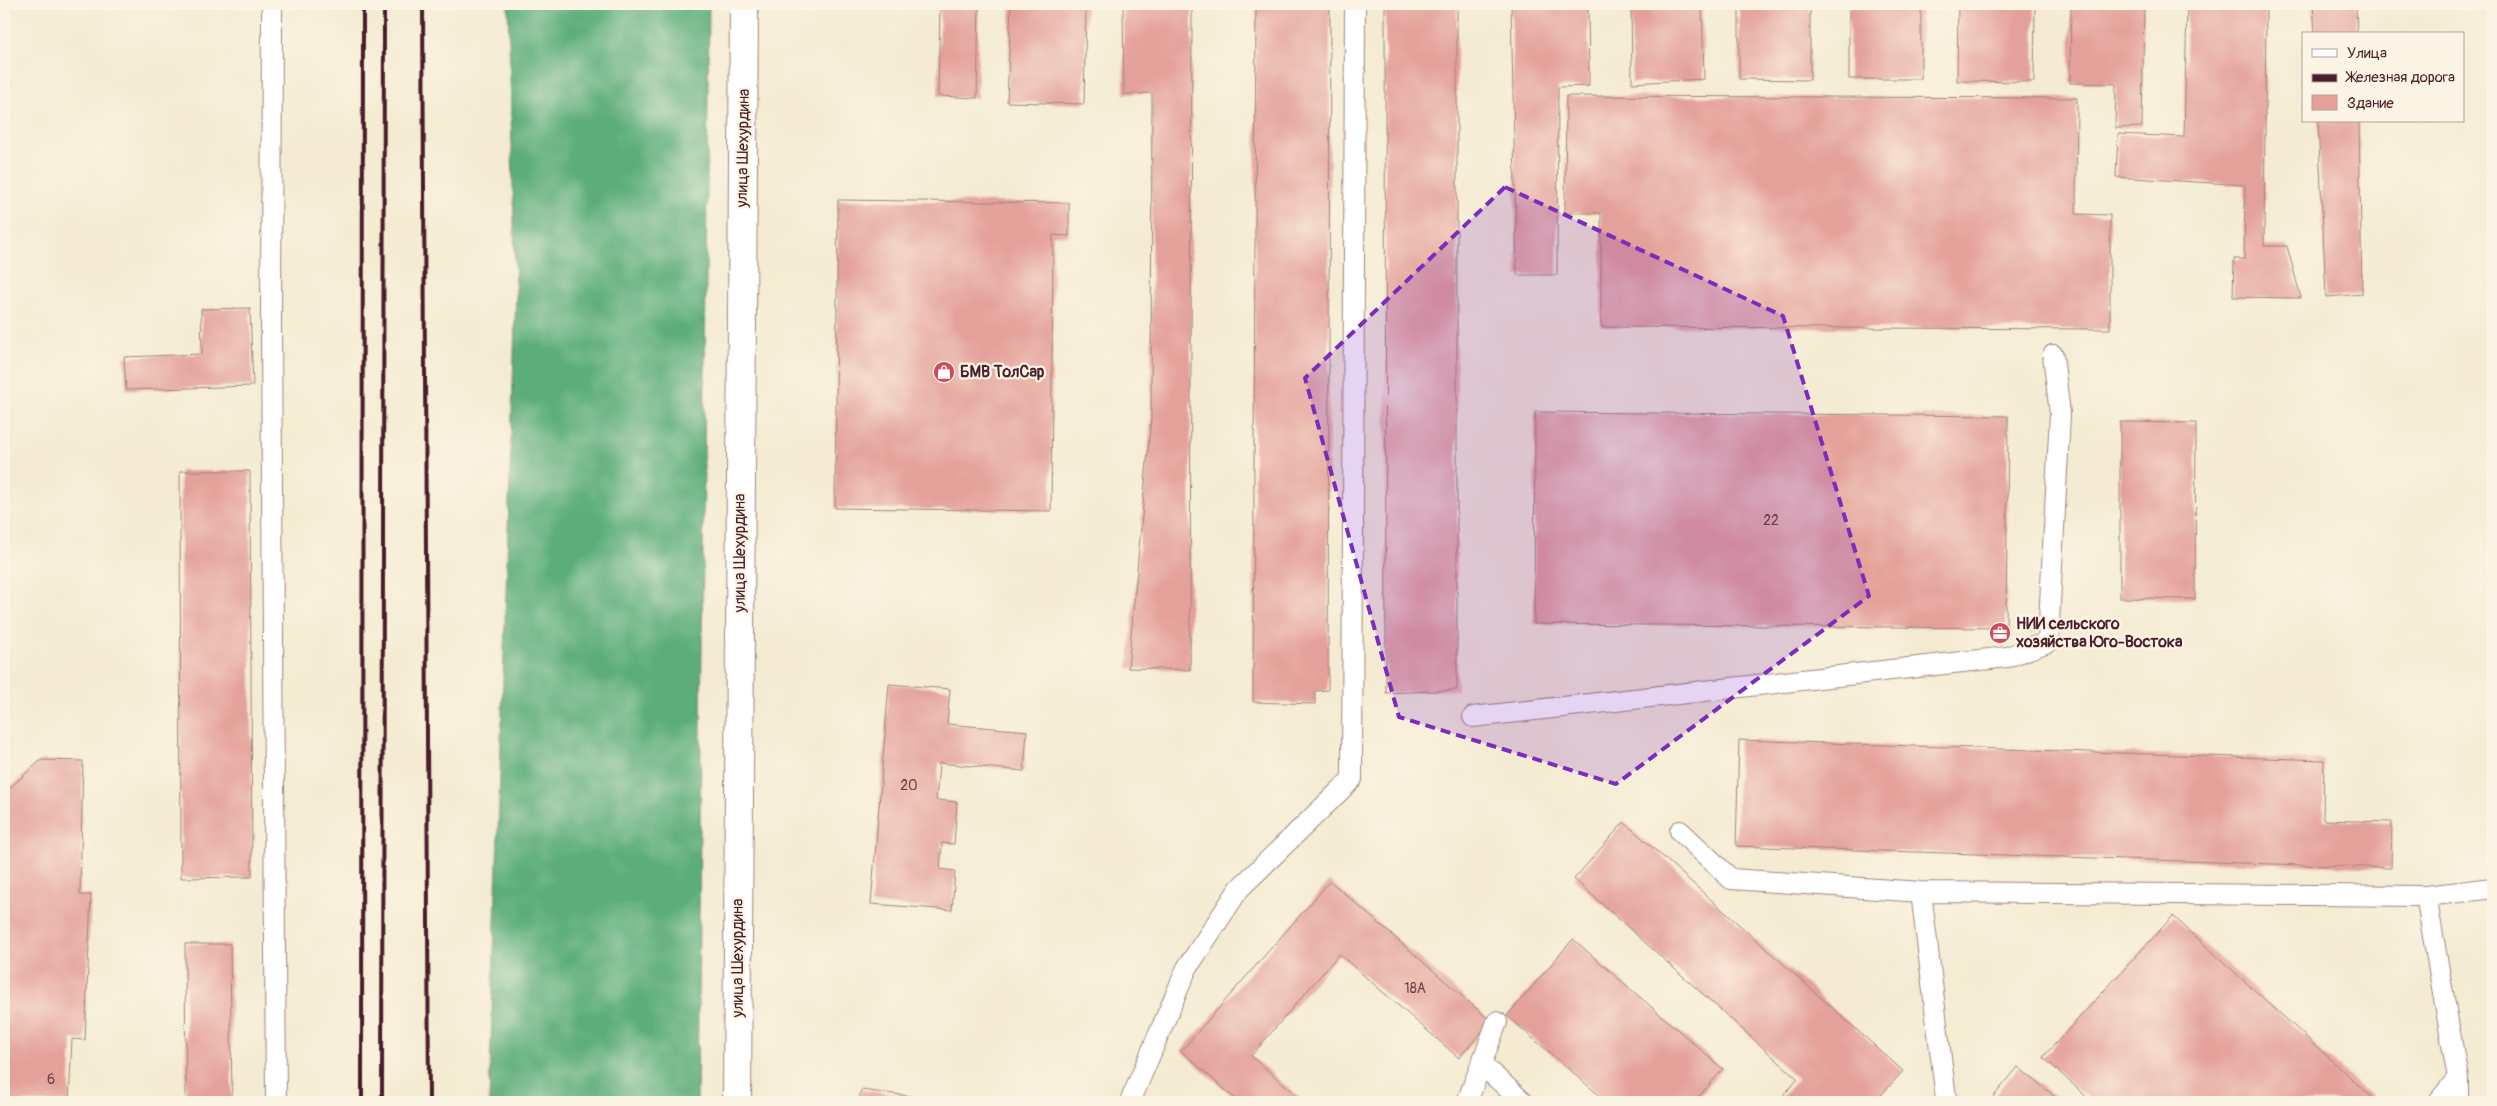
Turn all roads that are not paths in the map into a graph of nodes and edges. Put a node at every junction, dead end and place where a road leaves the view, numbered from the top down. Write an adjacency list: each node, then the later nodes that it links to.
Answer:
1 (272, 4): 14 (lane)
2 (744, 4): 15 (main road, улица Шехурдина)
3 (1355, 4): 16 (lane)
4 (2053, 355): 5 (lane)
5 (1473, 717)
6 (1680, 831): 8 (lane)
7 (2493, 888): 9 (lane)
8 (1921, 892): 9 (lane); 13 (lane)
9 (2426, 896): 12 (lane)
10 (1497, 1022): 11 (lane)
11 (1482, 1064): 17 (lane); 18 (lane)
12 (2458, 1078): 19 (lane); 20 (lane)
13 (1947, 1101)
14 (276, 1102)
15 (737, 1102)
16 (1130, 1102)
17 (1467, 1102)
18 (1524, 1102)
19 (2438, 1102)
20 (2458, 1102)

